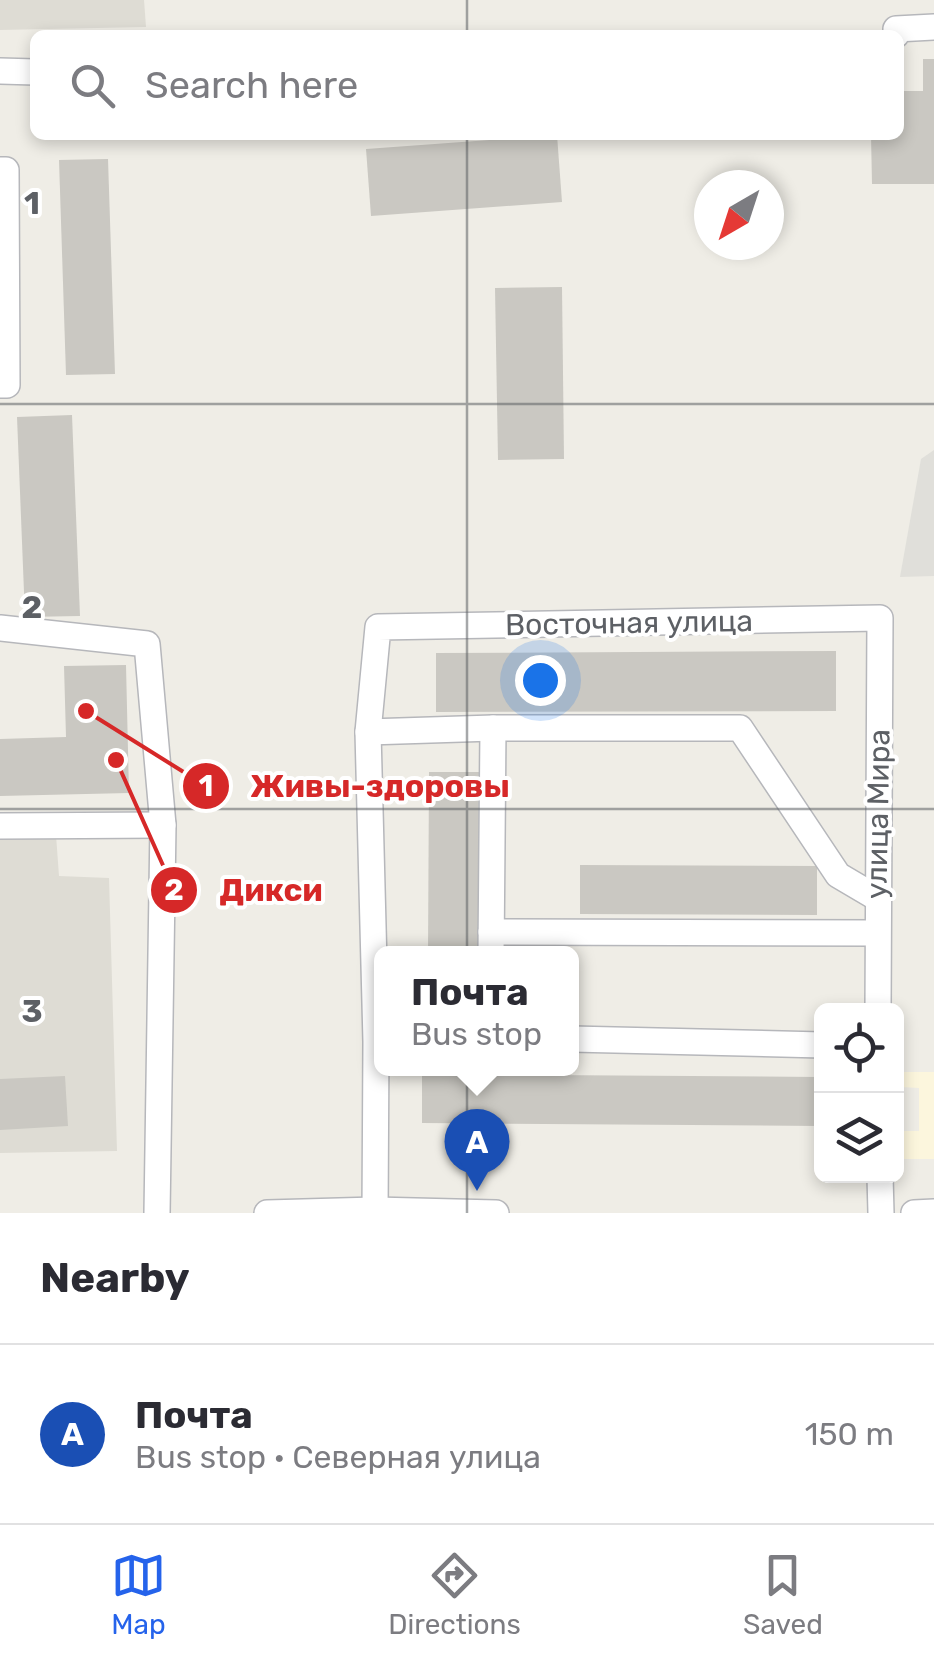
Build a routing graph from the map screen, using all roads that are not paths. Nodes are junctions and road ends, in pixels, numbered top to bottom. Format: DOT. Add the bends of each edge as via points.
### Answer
graph roads {
  1 [pos="934,27"];
  2 [pos="896,30"];
  3 [pos="0,71"];
  4 [pos="30,72"];
  5 [pos="0,170"];
  6 [pos="0,385"];
  7 [pos="880,618"];
  8 [pos="0,628"];
  9 [pos="493,728"];
  10 [pos="368,732"];
  11 [pos="163,825"];
  12 [pos="0,826"];
  13 [pos="877,898"];
  14 [pos="877,933"];
  15 [pos="491,943"];
  16 [pos="376,946"];
  17 [pos="878,1003"];
  18 [pos="579,1039"];
  19 [pos="814,1045"];
  20 [pos="378,1076"];
  21 [pos="880,1183"];
  22 [pos="375,1211"];
  23 [pos="934,1212"];
  24 [pos="157,1213"];
  25 [pos="267,1213"];
  26 [pos="496,1213"];
  27 [pos="881,1213"];
  28 [pos="914,1213"];
  1 -- 2 [label="street"];
  3 -- 4 [label="street"];
  5 -- 6 [label="street" via="6,170 7,384"];
  7 -- 10 [label="street, Восточная улица" via="378,628"];
  7 -- 13 [label="street, улица Мира"];
  8 -- 11 [label="street" via="148,644"];
  9 -- 10 [label="street"];
  9 -- 13 [label="street" via="740,728 838,875"];
  9 -- 15 [label="street"];
  10 -- 16 [label="street"];
  11 -- 12 [label="street"];
  11 -- 24 [label="street"];
  13 -- 14 [label="street, улица Мира"];
  14 -- 15 [label="street"];
  14 -- 17 [label="street, улица Мира"];
  18 -- 19 [label="street"];
  20 -- 22 [label="street"];
  21 -- 27 [label="street"];
  22 -- 25 [label="street"];
  22 -- 26 [label="street"];
  23 -- 28 [label="street"];
}
